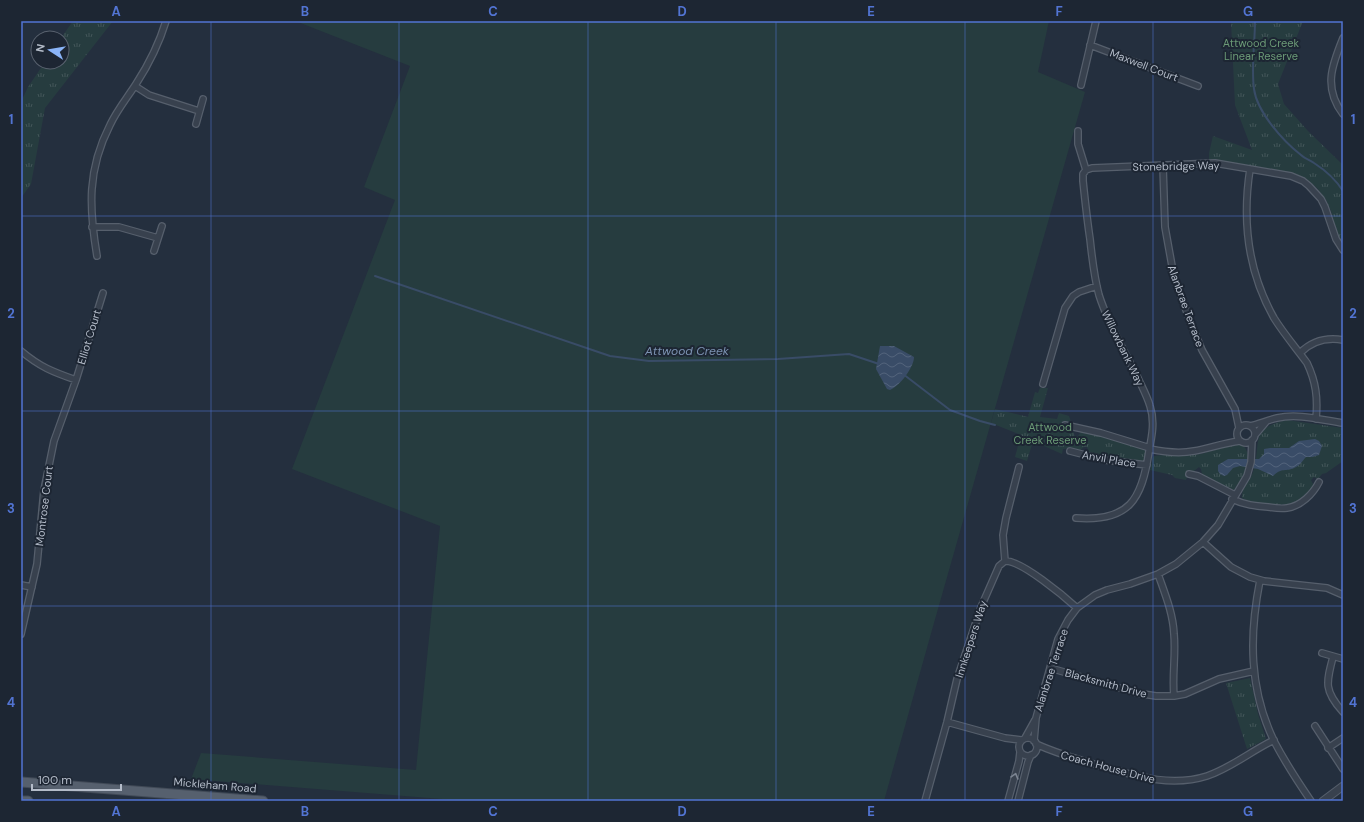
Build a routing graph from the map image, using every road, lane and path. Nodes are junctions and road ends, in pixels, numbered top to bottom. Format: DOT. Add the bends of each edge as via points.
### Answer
graph roads {
  1 [pos="166,21"];
  2 [pos="1096,21"];
  3 [pos="1343,38"];
  4 [pos="1090,45"];
  5 [pos="1081,84"];
  6 [pos="135,86"];
  7 [pos="1198,86"];
  8 [pos="202,99"];
  9 [pos="199,111"];
  10 [pos="1343,114"];
  11 [pos="196,124"];
  12 [pos="1078,131"];
  13 [pos="1162,166"];
  14 [pos="1250,169"];
  15 [pos="1086,170"];
  16 [pos="162,226"];
  17 [pos="92,227"];
  18 [pos="158,238"];
  19 [pos="1343,250"];
  20 [pos="154,251"];
  21 [pos="97,256"];
  22 [pos="1097,286"];
  23 [pos="102,293"];
  24 [pos="1343,340"];
  25 [pos="21,351"];
  26 [pos="1300,353"];
  27 [pos="76,380"];
  28 [pos="1042,384"];
  29 [pos="1237,413"];
  30 [pos="1316,419"];
  31 [pos="1267,422"];
  32 [pos="1343,423"];
  33 [pos="1065,425"];
  34 [pos="1248,426"];
  35 [pos="1238,431"];
  36 [pos="1254,437"];
  37 [pos="1243,442"];
  38 [pos="1223,443"];
  39 [pos="1150,449"];
  40 [pos="1070,452"];
  41 [pos="1252,455"];
  42 [pos="1147,465"];
  43 [pos="1019,467"];
  44 [pos="1189,474"];
  45 [pos="1318,482"];
  46 [pos="1234,497"];
  47 [pos="1076,518"];
  48 [pos="1203,542"];
  49 [pos="1006,561"];
  50 [pos="1158,574"];
  51 [pos="1260,580"];
  52 [pos="21,585"];
  53 [pos="32,587"];
  54 [pos="1343,595"];
  55 [pos="1077,608"];
  56 [pos="21,634"];
  57 [pos="1322,653"];
  58 [pos="1334,657"];
  59 [pos="1343,659"];
  60 [pos="1050,668"];
  61 [pos="1254,671"];
  62 [pos="1174,696"];
  63 [pos="1343,712"];
  64 [pos="1036,718"];
  65 [pos="947,722"];
  66 [pos="1315,726"];
  67 [pos="1005,738"];
  68 [pos="1343,738"];
  69 [pos="1023,739"];
  70 [pos="1274,740"];
  71 [pos="1035,742"];
  72 [pos="1328,748"];
  73 [pos="1019,749"];
  74 [pos="1052,752"];
  75 [pos="1033,753"];
  76 [pos="1343,769"];
  77 [pos="21,782"];
  78 [pos="1343,786"];
  79 [pos="21,800"];
  80 [pos="233,800"];
  81 [pos="28,801"];
  82 [pos="263,801"];
  83 [pos="925,801"];
  84 [pos="1008,801"];
  85 [pos="1018,801"];
  86 [pos="1311,801"];
  87 [pos="1323,801"];
  1 -- 6 [label="street" via="150,60"];
  2 -- 4 [label="street"];
  3 -- 10 [label="street" via="1331,76 1334,96"];
  4 -- 5 [label="street"];
  4 -- 7 [label="street, Maxwell Court"];
  6 -- 9 [label="street" via="149,95"];
  6 -- 17 [label="street" via="123,102 100,147 90,197"];
  8 -- 9 [label="street"];
  9 -- 11 [label="street"];
  12 -- 15 [label="street, Willowbank Way" via="1078,144"];
  13 -- 14 [label="street, Stonebridge Way" via="1215,164"];
  13 -- 15 [label="street, Stonebridge Way"];
  13 -- 29 [label="street, Alanbrae Terrace" via="1165,227 1174,277 1202,350"];
  14 -- 19 [label="street, Stonebridge Way" via="1291,176 1309,186 1321,199 1331,230"];
  14 -- 26 [label="street" via="1246,218 1254,269 1274,318"];
  15 -- 22 [label="street, Willowbank Way" via="1083,181"];
  16 -- 18 [label="street"];
  17 -- 18 [label="street" via="119,227"];
  17 -- 21 [label="street"];
  18 -- 20 [label="street"];
  22 -- 28 [label="street" via="1079,292 1065,308"];
  22 -- 39 [label="street, Willowbank Way" via="1105,311 1150,406 1153,427"];
  23 -- 27 [label="street, Elliot Court"];
  24 -- 26 [label="street" via="1318,341"];
  25 -- 27 [label="street" via="48,370"];
  26 -- 30 [label="street" via="1314,381 1318,401"];
  27 -- 53 [label="street, Montrose Court" via="54,441 48,468"];
  29 -- 34 [label="street, Alanbrae Terrace"];
  29 -- 35 [label="street, Alanbrae Terrace"];
  30 -- 31 [label="street" via="1285,417"];
  30 -- 32 [label="street"];
  31 -- 34 [label="street"];
  31 -- 36 [label="street"];
  33 -- 39 [label="street" via="1101,433"];
  34 -- 35 [label="street"];
  34 -- 36 [label="street, Alanbrae Terrace" via="1254,430"];
  35 -- 37 [label="street, Alanbrae Terrace"];
  35 -- 38 [label="street"];
  36 -- 37 [label="street"];
  36 -- 41 [label="street, Alanbrae Terrace"];
  37 -- 38 [label="street"];
  37 -- 41 [label="street, Alanbrae Terrace"];
  38 -- 39 [label="street" via="1192,451 1169,452"];
  39 -- 42 [label="street, Willowbank Way"];
  40 -- 42 [label="street, Anvil Place" via="1105,460"];
  41 -- 46 [label="street, Alanbrae Terrace" via="1247,476"];
  42 -- 47 [label="street, Willowbank Way" via="1141,488 1130,504 1122,510 1099,519"];
  43 -- 49 [label="street" via="1003,535"];
  44 -- 46 [label="street" via="1198,476"];
  45 -- 46 [label="street" via="1311,495 1296,506 1286,508 1250,506"];
  46 -- 48 [label="street, Alanbrae Terrace" via="1218,525"];
  48 -- 50 [label="street, Alanbrae Terrace" via="1176,564"];
  48 -- 51 [label="street" via="1231,568"];
  49 -- 55 [label="street" via="1014,563 1050,585"];
  49 -- 65 [label="street, Innkeepers Way" via="992,579 981,607 957,679"];
  50 -- 55 [label="street, Alanbrae Terrace" via="1095,595"];
  50 -- 62 [label="street" via="1173,622"];
  51 -- 54 [label="street" via="1327,588"];
  51 -- 61 [label="street" via="1253,624"];
  52 -- 53 [label="street"];
  53 -- 56 [label="street, Montrose Court"];
  55 -- 60 [label="street, Alanbrae Terrace" via="1062,630"];
  57 -- 58 [label="street"];
  58 -- 59 [label="street"];
  58 -- 63 [label="street" via="1327,686"];
  60 -- 62 [label="street, Blacksmith Drive" via="1137,693"];
  60 -- 64 [label="street, Alanbrae Terrace"];
  61 -- 62 [label="street, Blacksmith Drive" via="1219,679 1194,691"];
  61 -- 70 [label="street" via="1264,713"];
  64 -- 69 [label="street, Alanbrae Terrace"];
  64 -- 71 [label="street, Alanbrae Terrace"];
  65 -- 67 [label="street"];
  65 -- 83 [label="street, Innkeepers Way"];
  66 -- 72 [label="street"];
  67 -- 69 [label="street"];
  67 -- 73 [label="street"];
  68 -- 72 [label="street"];
  69 -- 71 [label="street" via="1030,738"];
  69 -- 73 [label="street"];
  70 -- 74 [label="street, Coach House Drive" via="1220,771 1190,780 1176,781 1147,778"];
  70 -- 86 [label="street"];
  71 -- 74 [label="street, Coach House Drive"];
  71 -- 75 [label="street"];
  72 -- 76 [label="street"];
  73 -- 75 [label="street" via="1025,755"];
  84 -- 73 [label="street, one-way" via="1019,761"];
  74 -- 75 [label="street, Coach House Drive"];
  75 -- 85 [label="street" via="1028,762"];
  77 -- 80 [label="main road, Mickleham Road"];
  78 -- 87 [label="street"];
  79 -- 81 [label="main road"];
  80 -- 82 [label="main road, Mickleham Road"];
}
